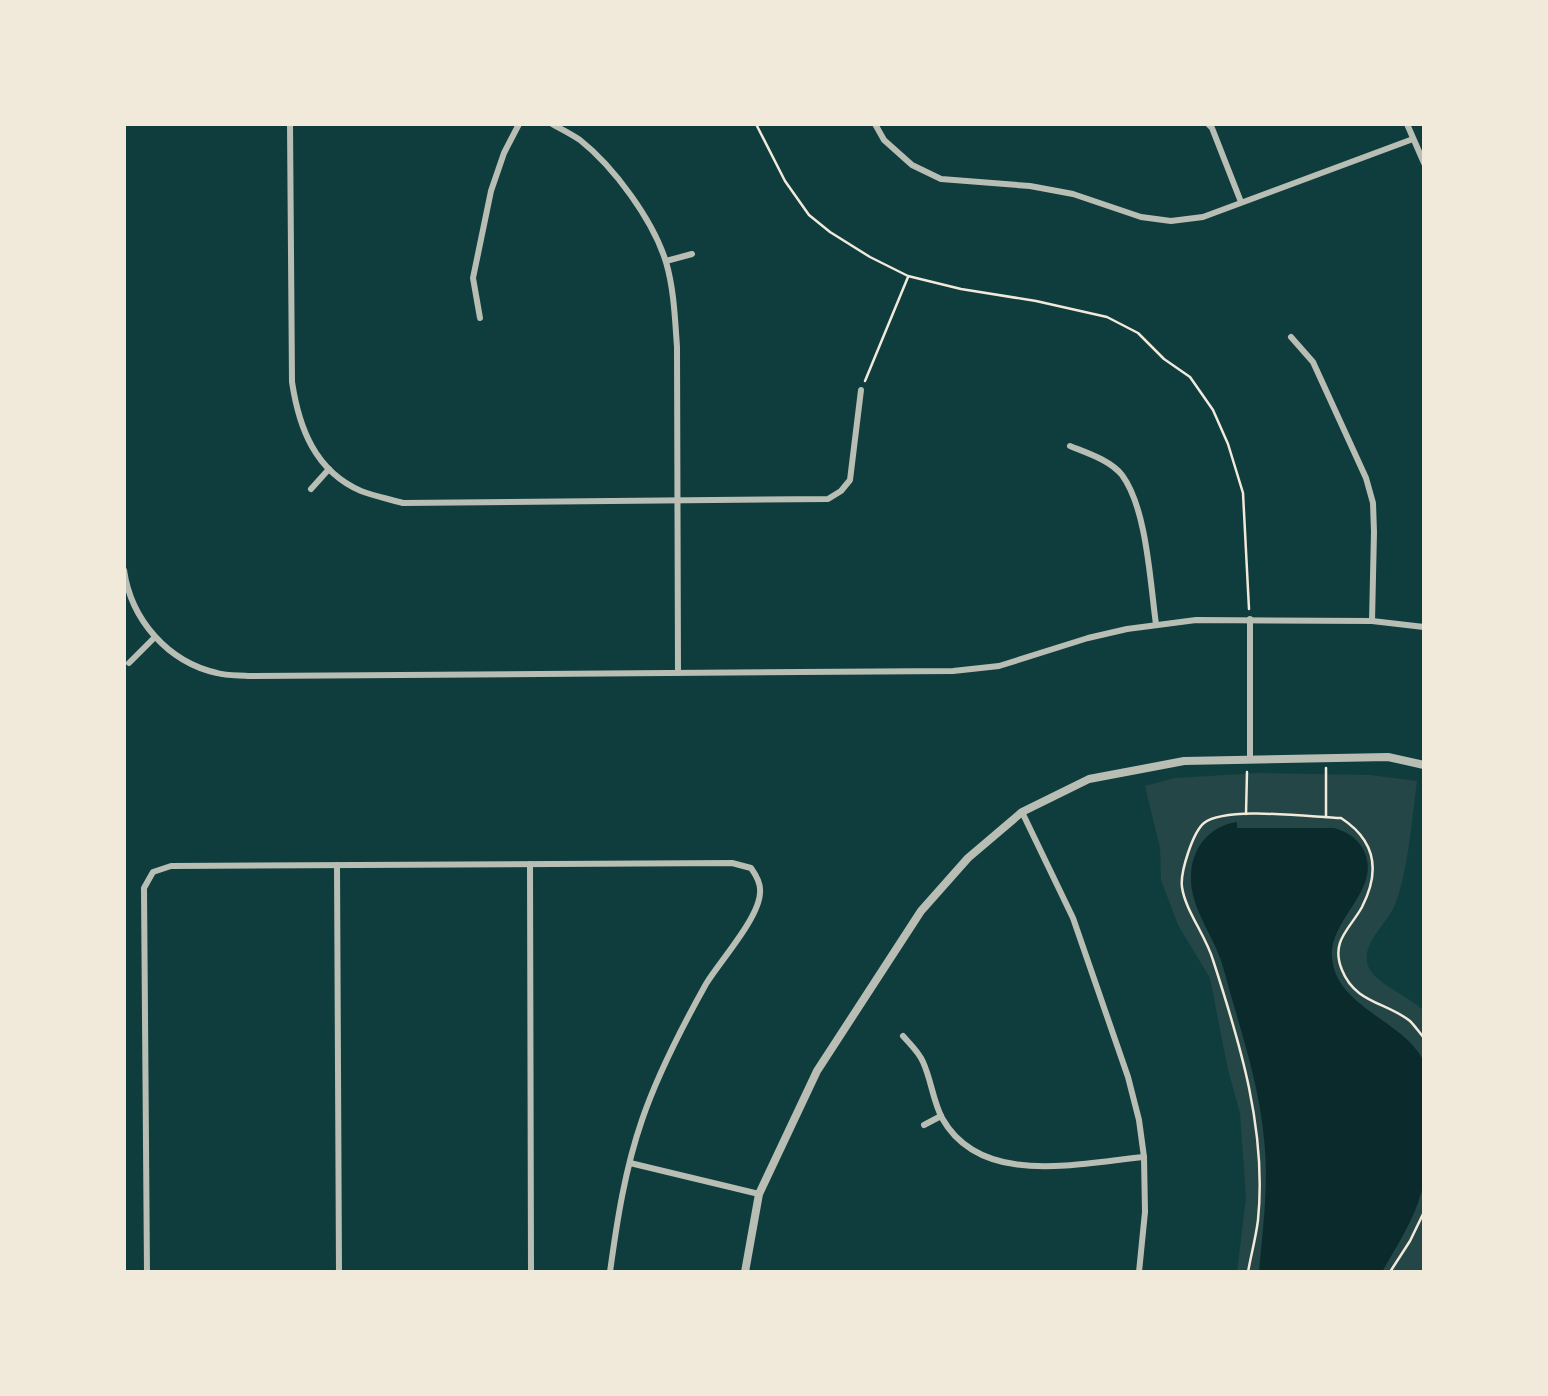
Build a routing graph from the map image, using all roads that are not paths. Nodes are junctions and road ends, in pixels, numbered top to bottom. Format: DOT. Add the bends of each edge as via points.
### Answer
graph roads {
  1 [pos="290,124"];
  2 [pos="519,124"];
  3 [pos="552,124"];
  4 [pos="875,124"];
  5 [pos="1208,124"];
  6 [pos="1407,124"];
  7 [pos="1413,139"];
  8 [pos="1424,163"];
  9 [pos="1241,202"];
  10 [pos="692,254"];
  11 [pos="666,261"];
  12 [pos="480,318"];
  13 [pos="1291,337"];
  14 [pos="862,390"];
  15 [pos="1070,446"];
  16 [pos="329,469"];
  17 [pos="311,489"];
  18 [pos="677,501"];
  19 [pos="124,570"];
  20 [pos="1250,619"];
  21 [pos="1372,621"];
  22 [pos="1156,624"];
  23 [pos="1424,627"];
  24 [pos="155,637"];
  25 [pos="129,663"];
  26 [pos="678,673"];
  27 [pos="1248,760"];
  28 [pos="1424,765"];
  29 [pos="1022,813"];
  30 [pos="530,864"];
  31 [pos="337,865"];
  32 [pos="904,1036"];
  33 [pos="941,1116"];
  34 [pos="924,1125"];
  35 [pos="1144,1157"];
  36 [pos="630,1163"];
  37 [pos="759,1194"];
  38 [pos="147,1272"];
  39 [pos="339,1272"];
  40 [pos="531,1272"];
  41 [pos="610,1272"];
  42 [pos="746,1272"];
  43 [pos="1139,1272"];
  1 -- 16 [label="street" via="292,382 308,442"];
  2 -- 12 [label="street" via="491,191 473,278"];
  3 -- 11 [label="street" via="579,140 617,178"];
  4 -- 9 [label="street" via="884,140 912,165 941,179 1073,194 1171,222 1203,217"];
  5 -- 9 [label="street"];
  6 -- 7 [label="street"];
  7 -- 8 [label="street"];
  7 -- 9 [label="street"];
  10 -- 11 [label="street"];
  11 -- 18 [label="street" via="677,347"];
  13 -- 21 [label="street" via="1312,362 1373,503"];
  14 -- 18 [label="street" via="850,480 828,499"];
  15 -- 22 [label="street" via="1100,458 1121,474 1135,501"];
  16 -- 17 [label="street"];
  16 -- 18 [label="street" via="360,490 403,503"];
  18 -- 26 [label="street"];
  19 -- 24 [label="street" via="133,604"];
  20 -- 21 [label="street"];
  20 -- 22 [label="street"];
  20 -- 27 [label="street"];
  21 -- 23 [label="street"];
  22 -- 26 [label="street" via="1088,638 999,666 953,671"];
  24 -- 25 [label="street"];
  24 -- 26 [label="street" via="192,664 218,674"];
  27 -- 28 [label="street" via="1388,757"];
  27 -- 29 [label="street" via="1184,761 1089,779"];
  29 -- 35 [label="street" via="1073,918 1128,1077"];
  29 -- 37 [label="street" via="968,858 921,911 817,1070"];
  30 -- 31 [label="street"];
  30 -- 36 [label="street" via="732,863 751,868 758,878 759,903 668,1056"];
  30 -- 40 [label="street"];
  31 -- 38 [label="street" via="171,866 153,873 144,888"];
  31 -- 39 [label="street"];
  32 -- 33 [label="street" via="922,1060"];
  33 -- 34 [label="street"];
  33 -- 35 [label="street" via="957,1140 1004,1163 1031,1167"];
  35 -- 43 [label="street"];
  36 -- 37 [label="street"];
  36 -- 41 [label="street"];
  37 -- 42 [label="street"];
}
